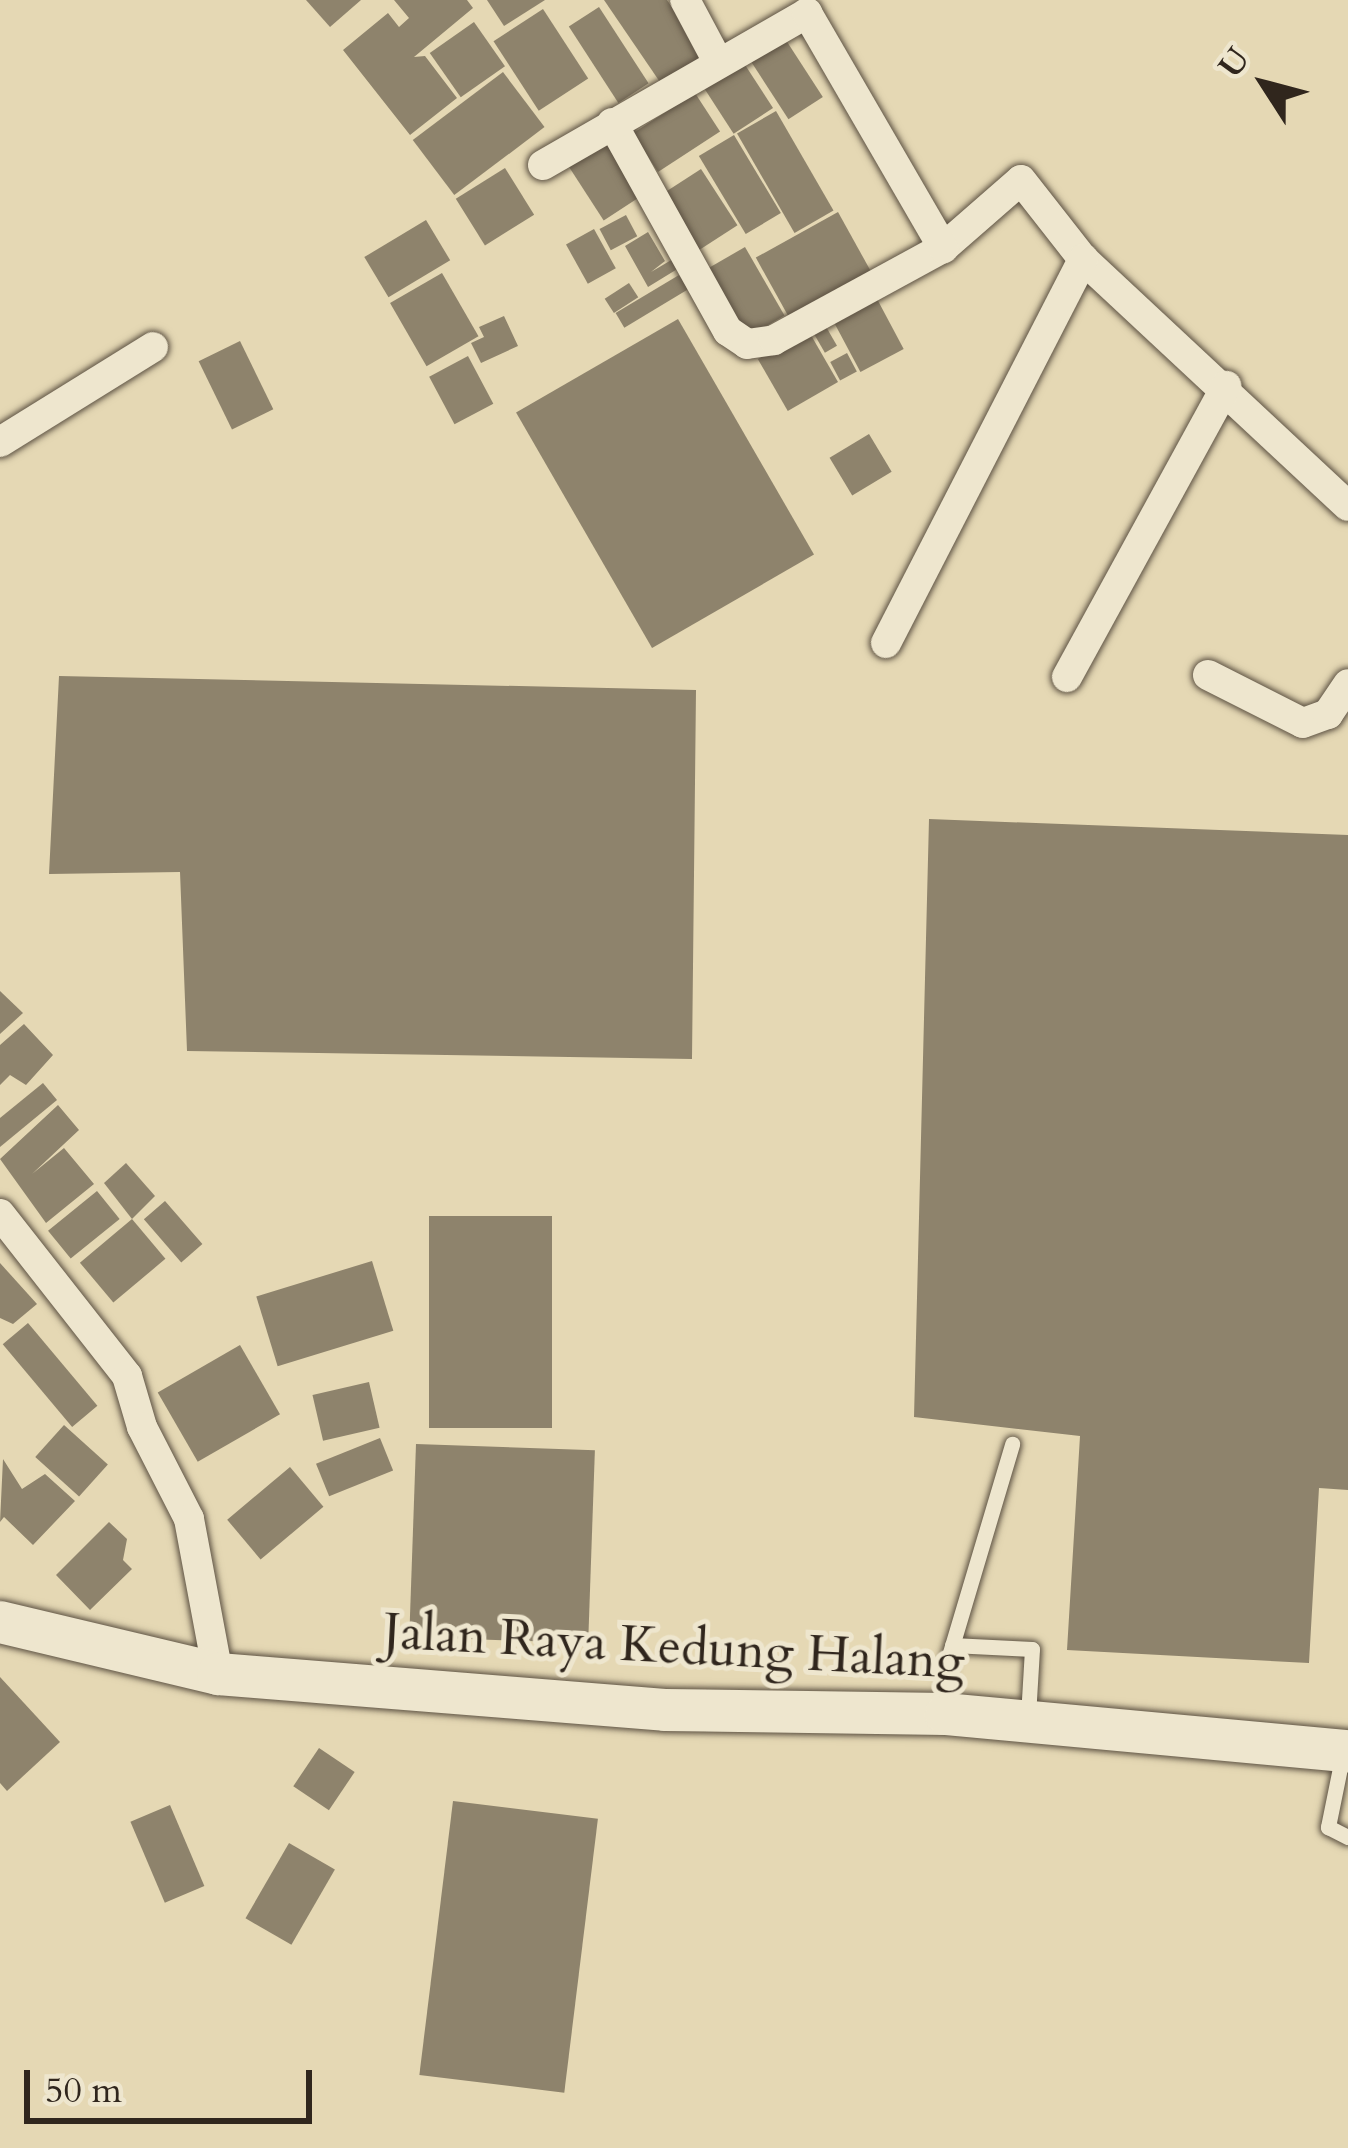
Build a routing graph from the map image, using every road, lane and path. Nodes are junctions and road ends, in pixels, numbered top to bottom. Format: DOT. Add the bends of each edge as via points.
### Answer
graph roads {
  1 [pos="686,0"];
  2 [pos="717,60"];
  3 [pos="612,123"];
  4 [pos="543,165"];
  5 [pos="943,248"];
  6 [pos="1083,259"];
  7 [pos="153,347"];
  8 [pos="1226,386"];
  9 [pos="0,442"];
  10 [pos="1348,506"];
  11 [pos="886,643"];
  12 [pos="1208,675"];
  13 [pos="1067,677"];
  14 [pos="1348,684"];
  15 [pos="0,1214"];
  16 [pos="1012,1444"];
  17 [pos="0,1622"];
  18 [pos="952,1646"];
  19 [pos="218,1674"];
  20 [pos="946,1714"];
  21 [pos="1028,1720"];
  22 [pos="1346,1751"];
  23 [pos="1348,1837"];
  1 -- 2 [label="street"];
  2 -- 3 [label="street"];
  2 -- 5 [label="street" via="807,13"];
  3 -- 4 [label="street"];
  3 -- 5 [label="street" via="728,331 747,344 774,340"];
  5 -- 6 [label="street" via="1021,180"];
  6 -- 8 [label="street"];
  6 -- 11 [label="street"];
  7 -- 9 [label="street"];
  8 -- 10 [label="street"];
  8 -- 13 [label="street"];
  12 -- 14 [label="street" via="1303,722 1328,713"];
  15 -- 19 [label="street" via="127,1376 142,1427 189,1519"];
  16 -- 18 [label="lane"];
  17 -- 19 [label="main road, Jalan Raya Kedung Halang"];
  18 -- 20 [label="lane"];
  18 -- 21 [label="lane" via="1033,1648"];
  19 -- 20 [label="main road, Jalan Raya Kedung Halang" via="665,1710"];
  20 -- 21 [label="main road, Jalan Raya Kedung Halang"];
  21 -- 22 [label="main road, Jalan Raya Kedung Halang"];
  22 -- 23 [label="lane" via="1328,1827"];
}
